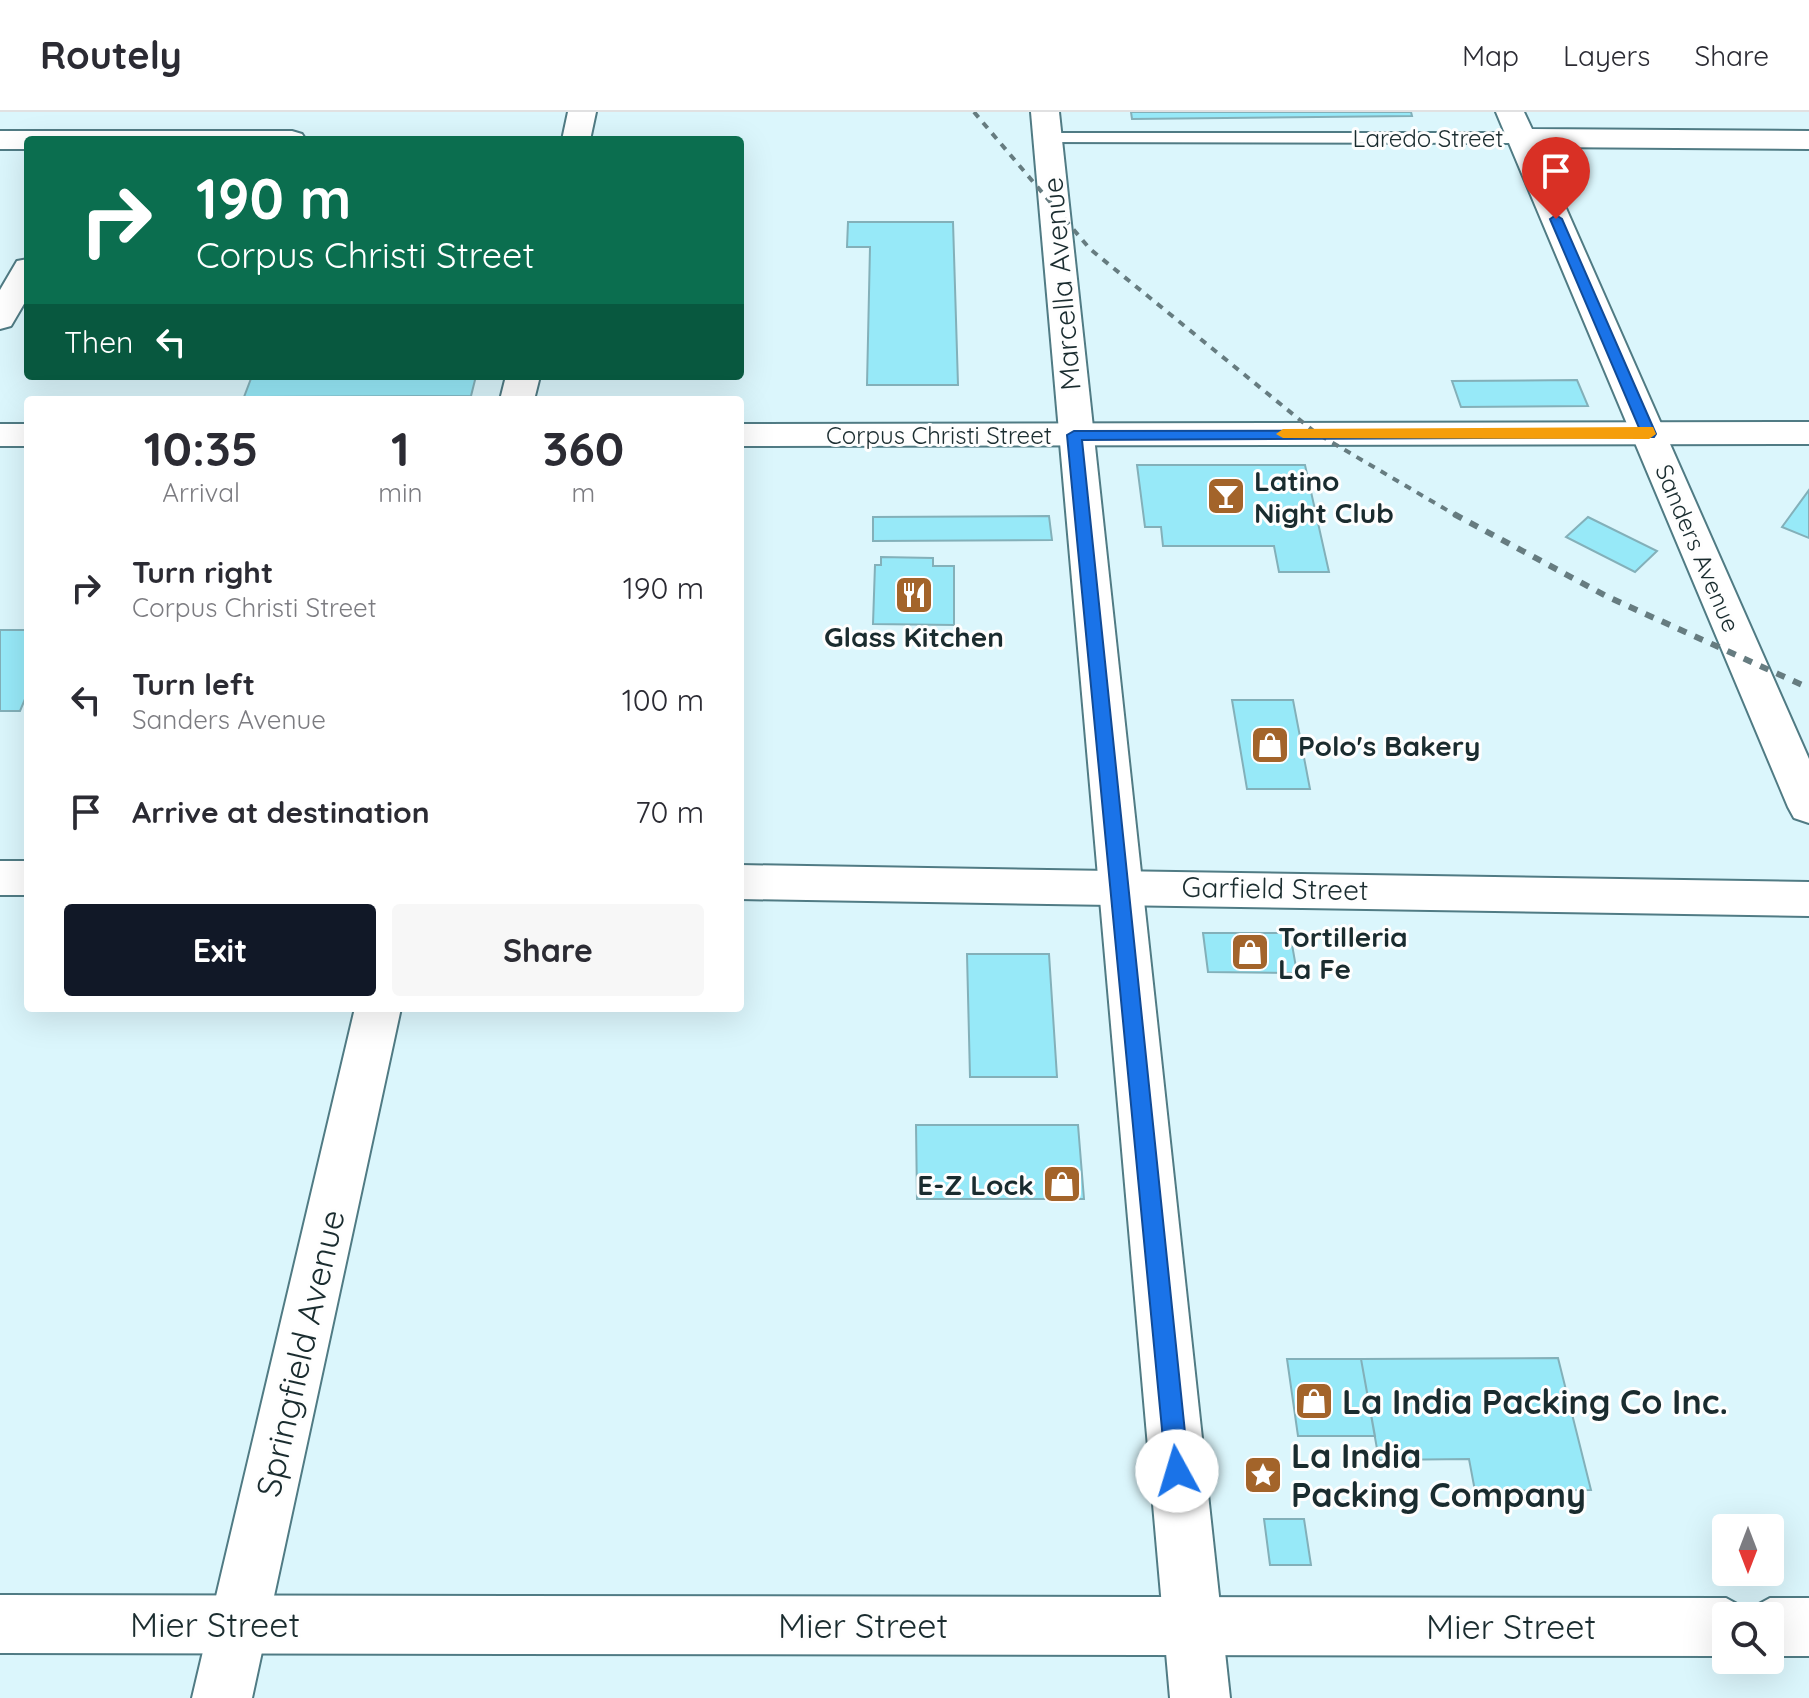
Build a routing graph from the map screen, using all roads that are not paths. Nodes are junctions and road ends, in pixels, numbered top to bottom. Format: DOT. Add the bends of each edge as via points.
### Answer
graph roads {
  1 [pos="115,112"];
  2 [pos="582,112"];
  3 [pos="1046,125"];
  4 [pos="1516,125"];
  5 [pos="101,136"];
  6 [pos="577,136"];
  7 [pos="0,140"];
  8 [pos="24,140"];
  9 [pos="1809,140"];
  10 [pos="24,275"];
  11 [pos="0,319"];
  12 [pos="1809,433"];
  13 [pos="1649,434"];
  14 [pos="0,435"];
  15 [pos="24,435"];
  16 [pos="744,435"];
  17 [pos="1074,435"];
  18 [pos="1809,807"];
  19 [pos="0,878"];
  20 [pos="24,878"];
  21 [pos="744,882"];
  22 [pos="1119,885"];
  23 [pos="1809,899"];
  24 [pos="377,1012"];
  25 [pos="0,1624"];
  26 [pos="238,1624"];
  27 [pos="1193,1625"];
  28 [pos="1712,1627"];
  29 [pos="1784,1627"];
  30 [pos="1809,1627"];
  31 [pos="222,1698"];
  32 [pos="1200,1698"];
  1 -- 5 [label="street"];
  2 -- 6 [label="street"];
  3 -- 4 [label="lane, Laredo Street"];
  3 -- 17 [label="street, Marcella Avenue"];
  4 -- 9 [label="street, Laredo Street"];
  4 -- 13 [label="street, Sanders Avenue"];
  7 -- 8 [label="street"];
  10 -- 11 [label="street"];
  12 -- 13 [label="street, Corpus Christi Street"];
  13 -- 17 [label="street, Corpus Christi Street"];
  13 -- 18 [label="street, Sanders Avenue"];
  14 -- 15 [label="street"];
  16 -- 17 [label="street, Corpus Christi Street"];
  17 -- 22 [label="street, Marcella Avenue"];
  19 -- 20 [label="street"];
  21 -- 22 [label="street, Garfield Street"];
  22 -- 23 [label="street, Garfield Street"];
  22 -- 27 [label="street, Marcella Avenue"];
  24 -- 26 [label="street, Springfield Avenue"];
  25 -- 26 [label="street, Mier Street"];
  26 -- 27 [label="street, Mier Street"];
  26 -- 31 [label="street, Springfield Avenue"];
  27 -- 28 [label="street, Mier Street"];
  27 -- 32 [label="street, Marcella Avenue"];
  29 -- 30 [label="street"];
}
